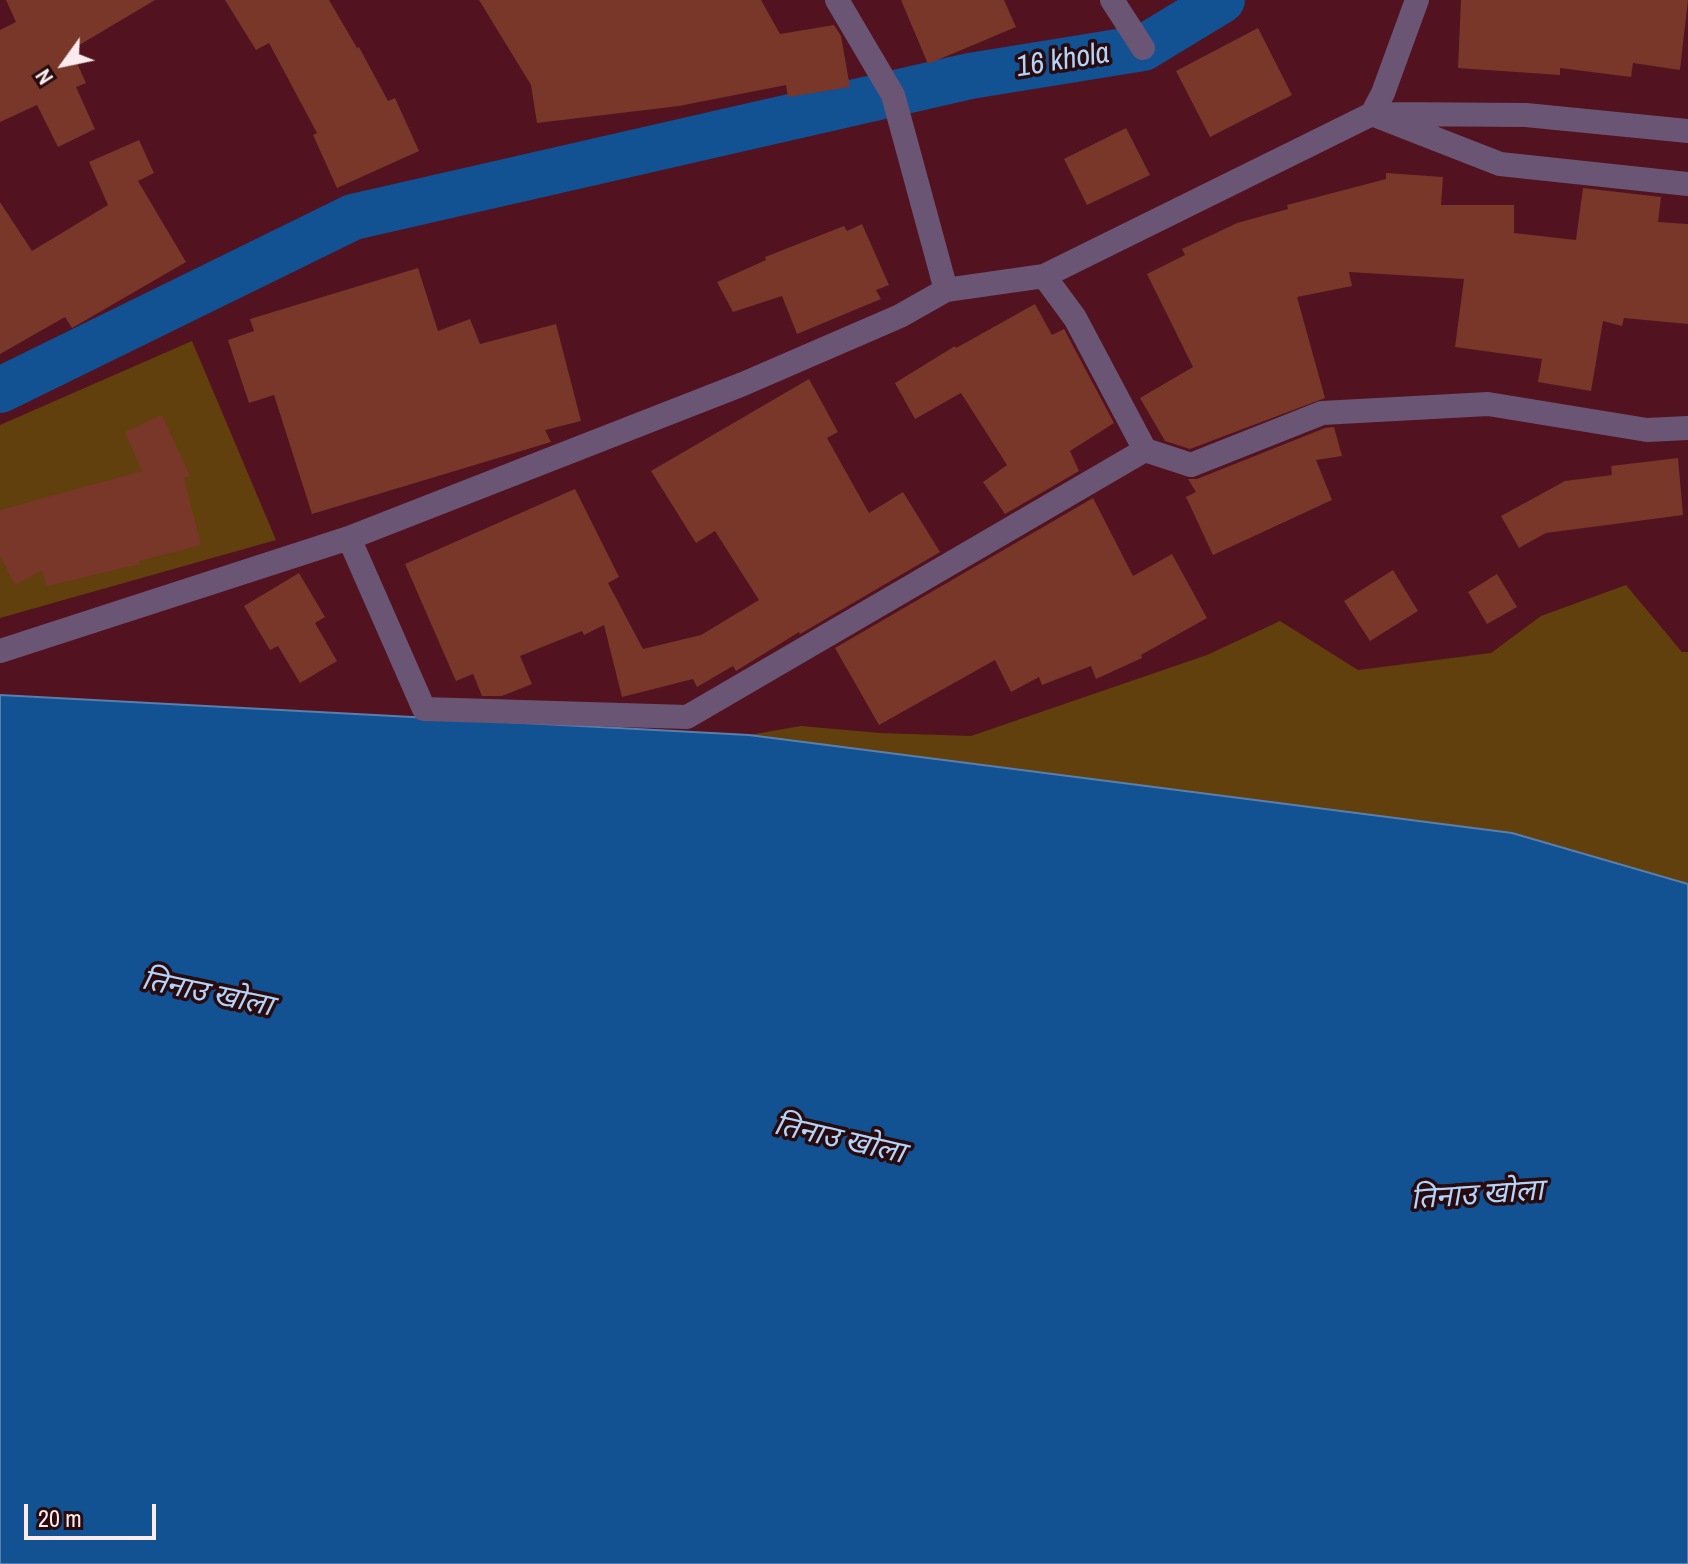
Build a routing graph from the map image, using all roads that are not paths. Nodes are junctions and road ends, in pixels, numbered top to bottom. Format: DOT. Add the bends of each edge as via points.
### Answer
graph roads {
  1 [pos="837,0"];
  2 [pos="1112,0"];
  3 [pos="1417,0"];
  4 [pos="1143,48"];
  5 [pos="1372,114"];
  6 [pos="1688,131"];
  7 [pos="1688,184"];
  8 [pos="1044,276"];
  9 [pos="946,290"];
  10 [pos="1688,428"];
  11 [pos="1145,450"];
  12 [pos="349,538"];
  13 [pos="0,651"];
  1 -- 9 [label="street" via="893,95"];
  2 -- 4 [label="street"];
  3 -- 5 [label="street"];
  5 -- 6 [label="street" via="1526,115"];
  5 -- 7 [label="street" via="1500,164"];
  5 -- 8 [label="street"];
  8 -- 9 [label="street"];
  8 -- 11 [label="street" via="1075,318"];
  9 -- 12 [label="street" via="900,316 743,384"];
  10 -- 11 [label="street" via="1647,430 1488,404 1322,413 1191,465"];
  11 -- 12 [label="street" via="687,717 424,709"];
  12 -- 13 [label="street"];
}
